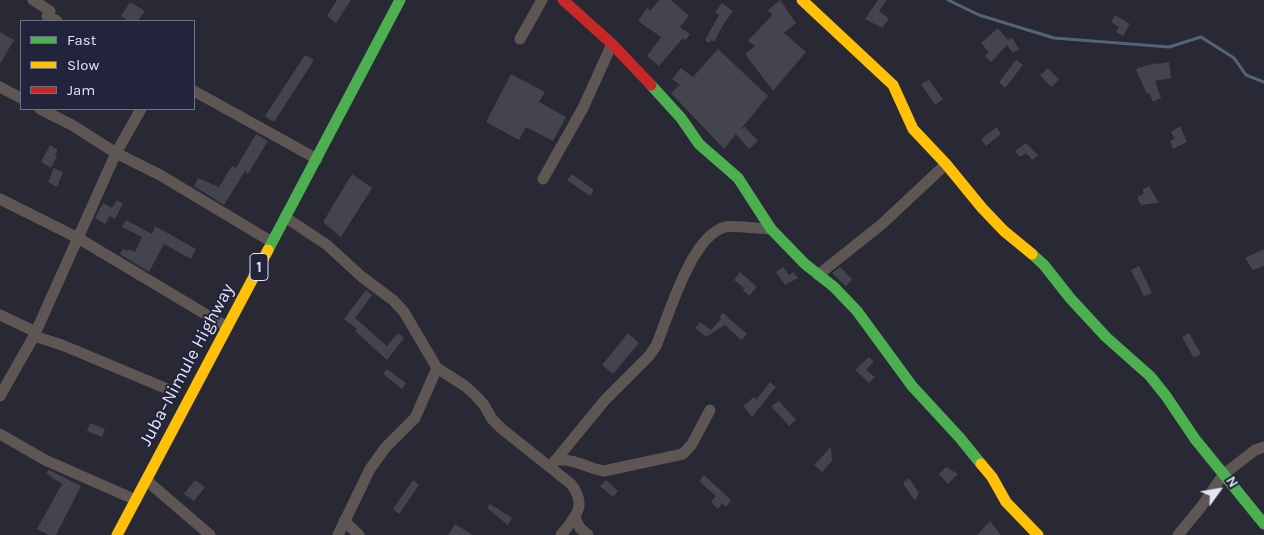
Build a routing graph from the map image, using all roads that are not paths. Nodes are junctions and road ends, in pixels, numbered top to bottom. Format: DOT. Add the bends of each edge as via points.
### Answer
graph roads {
  1 [pos="33,0"];
  2 [pos="400,0"];
  3 [pos="542,0"];
  4 [pos="563,0"];
  5 [pos="802,0"];
  6 [pos="52,16"];
  7 [pos="520,39"];
  8 [pos="612,44"];
  9 [pos="0,87"];
  10 [pos="195,92"];
  11 [pos="20,97"];
  12 [pos="42,110"];
  13 [pos="140,110"];
  14 [pos="116,153"];
  15 [pos="317,159"];
  16 [pos="946,164"];
  17 [pos="543,179"];
  18 [pos="0,199"];
  19 [pos="285,217"];
  20 [pos="771,229"];
  21 [pos="78,238"];
  22 [pos="272,242"];
  23 [pos="818,275"];
  24 [pos="0,315"];
  25 [pos="227,327"];
  26 [pos="35,334"];
  27 [pos="437,368"];
  28 [pos="165,388"];
  29 [pos="0,396"];
  30 [pos="710,410"];
  31 [pos="0,434"];
  32 [pos="1264,448"];
  33 [pos="553,463"];
  34 [pos="1223,474"];
  35 [pos="146,480"];
  36 [pos="136,500"];
  37 [pos="574,518"];
  38 [pos="344,521"];
  39 [pos="1264,524"];
  40 [pos="117,535"];
  41 [pos="210,535"];
  42 [pos="338,535"];
  43 [pos="359,535"];
  44 [pos="561,535"];
  45 [pos="588,535"];
  46 [pos="1038,535"];
  47 [pos="1178,535"];
  1 -- 6 [label="street"];
  2 -- 15 [label="street, Juba–Nimule Highway / 1"];
  3 -- 7 [label="street"];
  4 -- 8 [label="street"];
  5 -- 16 [label="street" via="893,85 913,129"];
  8 -- 17 [label="street"];
  8 -- 20 [label="street" via="681,118 698,144 738,178"];
  9 -- 11 [label="street"];
  10 -- 15 [label="street"];
  12 -- 14 [label="street"];
  13 -- 14 [label="street"];
  14 -- 21 [label="street"];
  14 -- 22 [label="street" via="160,175"];
  15 -- 19 [label="street, Juba–Nimule Highway / 1"];
  16 -- 23 [label="street" via="882,224"];
  16 -- 34 [label="street" via="1004,231 1044,264 1106,337 1150,376"];
  18 -- 21 [label="street"];
  19 -- 22 [label="street, Juba–Nimule Highway / 1"];
  19 -- 27 [label="street" via="327,245 393,300 404,312"];
  20 -- 23 [label="street"];
  20 -- 33 [label="street" via="726,226 710,234 687,266 656,346 605,400"];
  21 -- 25 [label="street"];
  21 -- 26 [label="street"];
  22 -- 25 [label="street, Juba–Nimule Highway / 1"];
  23 -- 46 [label="street" via="857,311 912,386 992,477 1006,502"];
  24 -- 26 [label="street"];
  25 -- 35 [label="street, Juba–Nimule Highway / 1"];
  26 -- 28 [label="street"];
  26 -- 29 [label="street"];
  27 -- 33 [label="street" via="465,386 502,429"];
  27 -- 38 [label="street" via="415,418 385,448 370,469"];
  30 -- 33 [label="street" via="683,454 604,471 569,459"];
  31 -- 36 [label="street" via="45,460"];
  32 -- 34 [label="street" via="1255,450"];
  33 -- 37 [label="street" via="576,491 579,508"];
  34 -- 39 [label="street"];
  34 -- 47 [label="street"];
  35 -- 36 [label="street, Juba–Nimule Highway / 1"];
  35 -- 41 [label="street"];
  36 -- 40 [label="street, Juba–Nimule Highway / 1"];
  37 -- 44 [label="street"];
  37 -- 45 [label="street"];
  38 -- 42 [label="street"];
  38 -- 43 [label="street"];
}
